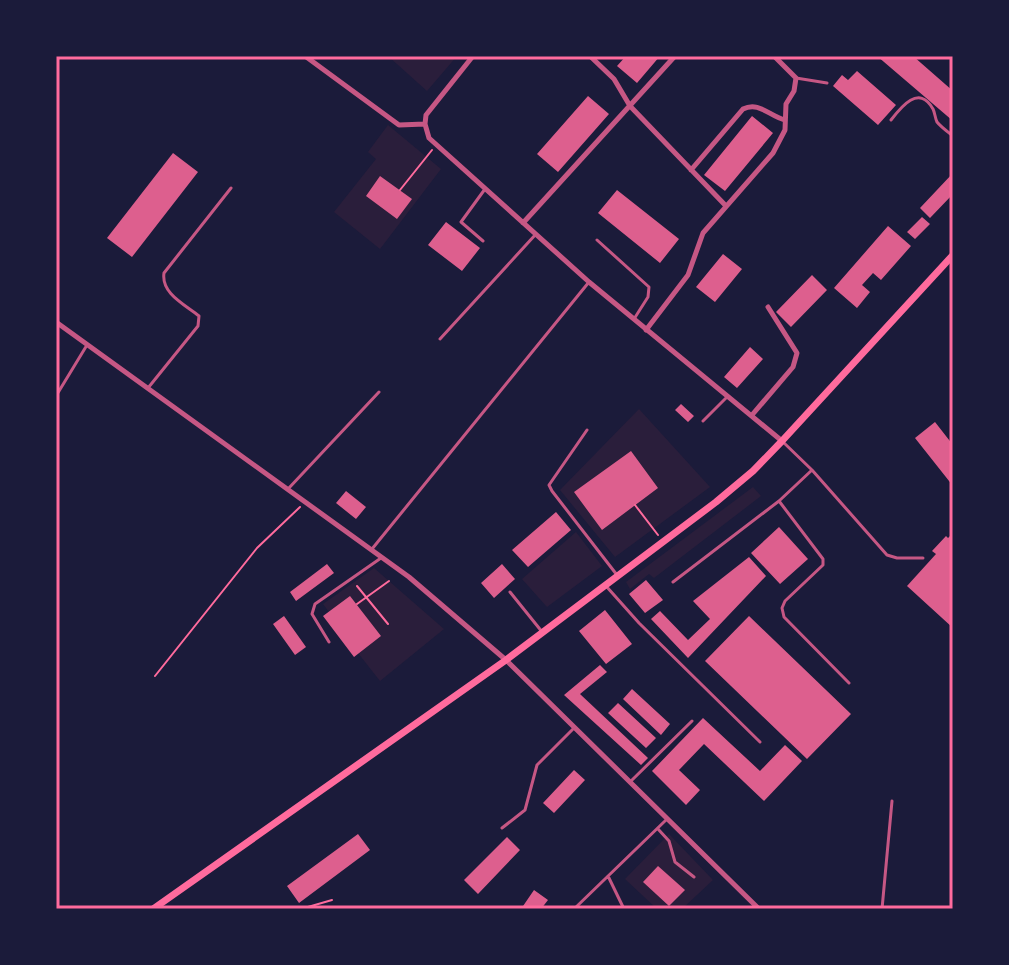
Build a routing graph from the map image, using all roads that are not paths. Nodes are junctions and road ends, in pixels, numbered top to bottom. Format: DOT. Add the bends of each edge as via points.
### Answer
graph roads {
  1 [pos="305,56"];
  2 [pos="473,56"];
  3 [pos="590,56"];
  4 [pos="675,56"];
  5 [pos="774,56"];
  6 [pos="796,78"];
  7 [pos="827,83"];
  8 [pos="630,106"];
  9 [pos="785,120"];
  10 [pos="891,120"];
  11 [pos="425,124"];
  12 [pos="953,136"];
  13 [pos="691,170"];
  14 [pos="231,188"];
  15 [pos="485,189"];
  16 [pos="726,206"];
  17 [pos="523,223"];
  18 [pos="536,234"];
  19 [pos="597,240"];
  20 [pos="483,241"];
  21 [pos="953,255"];
  22 [pos="589,282"];
  23 [pos="768,307"];
  24 [pos="634,319"];
  25 [pos="56,322"];
  26 [pos="646,330"];
  27 [pos="440,339"];
  28 [pos="88,345"];
  29 [pos="148,388"];
  30 [pos="379,392"];
  31 [pos="56,396"];
  32 [pos="728,396"];
  33 [pos="752,415"];
  34 [pos="703,421"];
  35 [pos="587,430"];
  36 [pos="782,441"];
  37 [pos="812,470"];
  38 [pos="288,489"];
  39 [pos="779,501"];
  40 [pos="372,549"];
  41 [pos="383,557"];
  42 [pos="923,558"];
  43 [pos="619,577"];
  44 [pos="673,582"];
  45 [pos="606,586"];
  46 [pos="510,592"];
  47 [pos="543,633"];
  48 [pos="329,642"];
  49 [pos="506,660"];
  50 [pos="849,683"];
  51 [pos="692,721"];
  52 [pos="574,728"];
  53 [pos="760,742"];
  54 [pos="630,782"];
  55 [pos="892,801"];
  56 [pos="667,820"];
  57 [pos="502,828"];
  58 [pos="658,829"];
  59 [pos="608,876"];
  60 [pos="694,877"];
  61 [pos="153,909"];
  62 [pos="574,909"];
  63 [pos="624,909"];
  64 [pos="759,909"];
  65 [pos="882,909"];
  1 -- 11 [label="street" via="399,125"];
  2 -- 11 [label="street" via="430,107"];
  3 -- 8 [label="street" via="614,79"];
  4 -- 8 [label="street"];
  5 -- 6 [label="street"];
  6 -- 7 [label="lane"];
  6 -- 9 [label="street"];
  8 -- 13 [label="street"];
  8 -- 17 [label="street"];
  9 -- 13 [label="street" via="759,106 743,109"];
  9 -- 16 [label="street" via="773,153"];
  10 -- 12 [label="lane" via="906,101 917,98 933,109 935,120"];
  11 -- 15 [label="street" via="435,146"];
  13 -- 16 [label="street"];
  14 -- 29 [label="lane" via="164,273 167,290 199,316 198,326"];
  15 -- 17 [label="street"];
  15 -- 20 [label="lane" via="461,222"];
  16 -- 26 [label="street" via="703,233 688,275"];
  17 -- 18 [label="street"];
  18 -- 22 [label="street"];
  18 -- 27 [label="lane"];
  19 -- 24 [label="lane" via="649,287"];
  21 -- 36 [label="main road"];
  22 -- 24 [label="street"];
  22 -- 40 [label="lane"];
  23 -- 33 [label="street" via="797,353 793,367"];
  24 -- 26 [label="street"];
  25 -- 28 [label="street"];
  26 -- 32 [label="street"];
  28 -- 29 [label="street"];
  28 -- 31 [label="lane"];
  29 -- 38 [label="street"];
  30 -- 38 [label="lane"];
  32 -- 33 [label="street"];
  32 -- 34 [label="lane"];
  33 -- 36 [label="street"];
  35 -- 43 [label="lane" via="549,485"];
  36 -- 37 [label="lane"];
  36 -- 43 [label="main road" via="753,471"];
  37 -- 39 [label="lane"];
  37 -- 42 [label="lane" via="887,555"];
  38 -- 40 [label="street"];
  39 -- 44 [label="lane"];
  39 -- 50 [label="lane" via="823,559 823,565 785,601 784,617"];
  40 -- 41 [label="street"];
  41 -- 48 [label="lane" via="315,604 312,614"];
  41 -- 49 [label="street"];
  43 -- 45 [label="main road"];
  45 -- 47 [label="main road"];
  45 -- 53 [label="lane"];
  46 -- 47 [label="lane"];
  47 -- 49 [label="main road"];
  49 -- 52 [label="street"];
  49 -- 61 [label="main road"];
  51 -- 54 [label="lane"];
  52 -- 54 [label="street"];
  52 -- 57 [label="lane" via="537,765 525,810"];
  54 -- 56 [label="street"];
  55 -- 65 [label="lane"];
  56 -- 58 [label="lane"];
  56 -- 64 [label="street"];
  58 -- 59 [label="lane"];
  58 -- 60 [label="lane" via="669,841 675,862"];
  59 -- 62 [label="lane"];
  59 -- 63 [label="lane"];
}
